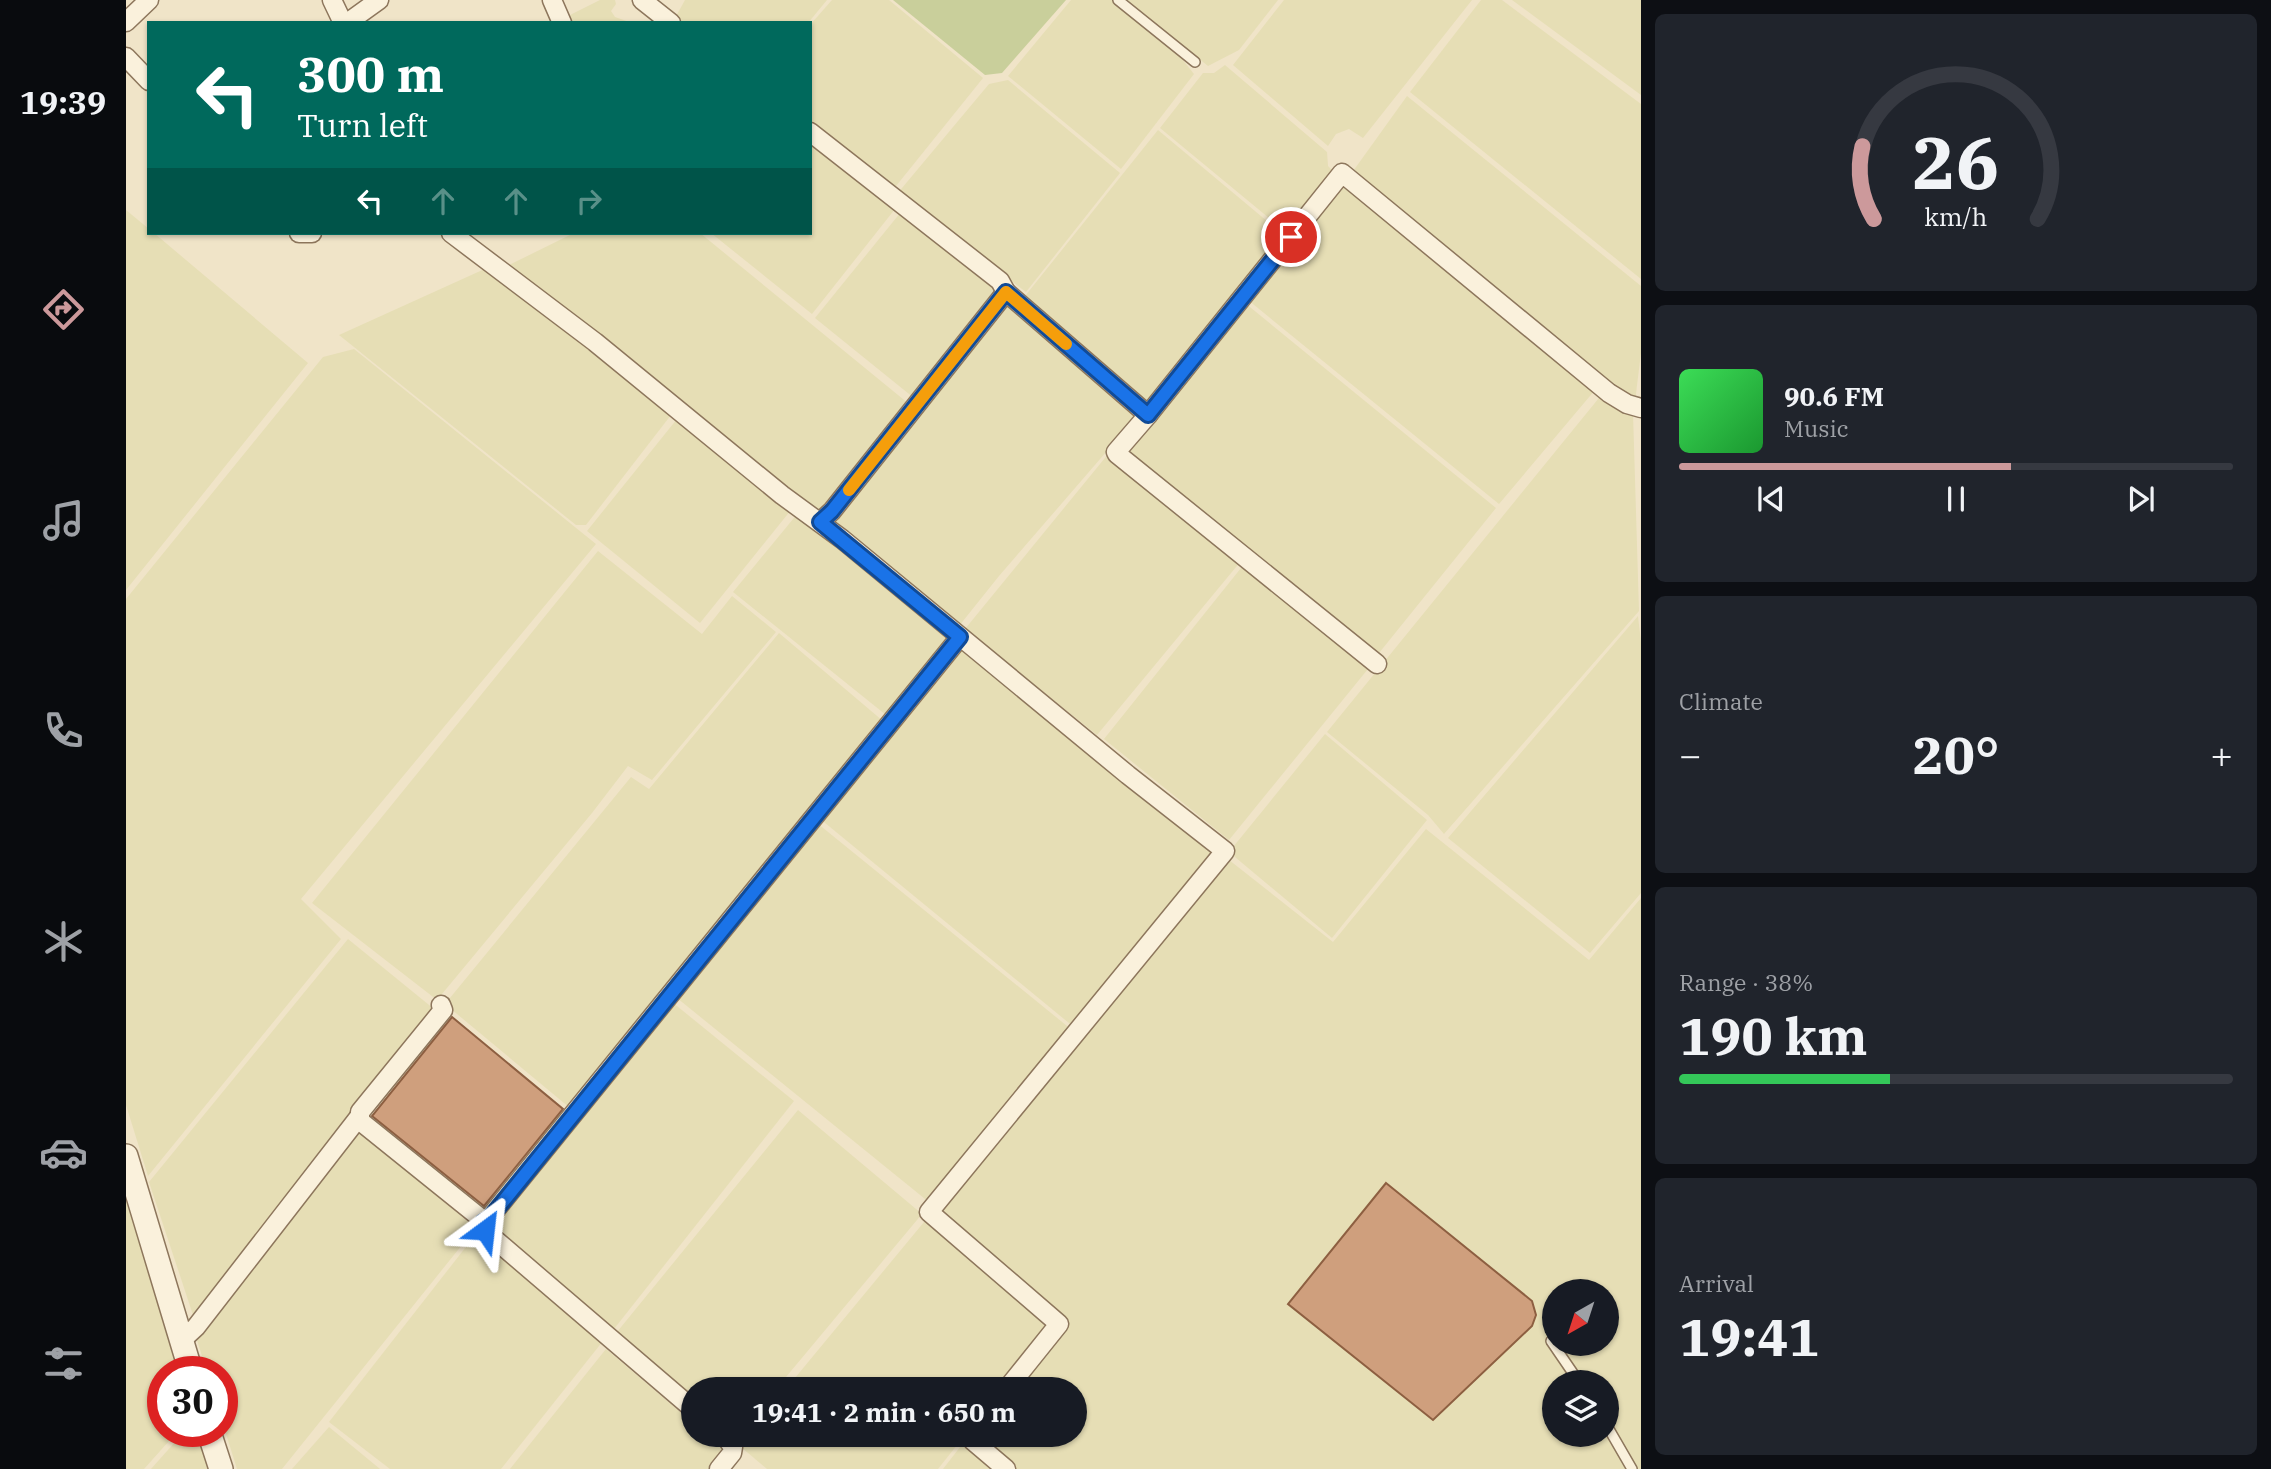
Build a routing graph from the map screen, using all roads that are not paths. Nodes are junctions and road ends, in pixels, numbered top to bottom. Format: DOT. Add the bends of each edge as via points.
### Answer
graph roads {
  1 [pos="149,0"];
  2 [pos="332,0"];
  3 [pos="379,0"];
  4 [pos="552,0"];
  5 [pos="642,0"];
  6 [pos="1118,0"];
  7 [pos="344,21"];
  8 [pos="348,21"];
  9 [pos="561,21"];
  10 [pos="668,21"];
  11 [pos="126,22"];
  12 [pos="126,57"];
  13 [pos="1195,62"];
  14 [pos="147,79"];
  15 [pos="812,134"];
  16 [pos="454,235"];
  17 [pos="1006,292"];
  18 [pos="1641,408"];
  19 [pos="1148,415"];
  20 [pos="820,522"];
  21 [pos="960,637"];
  22 [pos="1377,664"];
  23 [pos="441,1005"];
  24 [pos="359,1117"];
  25 [pos="126,1156"];
  26 [pos="483,1222"];
  27 [pos="181,1340"];
  28 [pos="186,1356"];
  29 [pos="1016,1377"];
  30 [pos="681,1399"];
  31 [pos="1619,1446"];
  32 [pos="214,1447"];
  33 [pos="733,1447"];
  34 [pos="980,1447"];
  35 [pos="221,1469"];
  36 [pos="719,1469"];
  37 [pos="1006,1469"];
  38 [pos="1632,1469"];
  1 -- 11 [label="street"];
  2 -- 7 [label="street"];
  3 -- 8 [label="street"];
  4 -- 9 [label="street"];
  5 -- 10 [label="street"];
  6 -- 13 [label="lane"];
  12 -- 14 [label="street"];
  15 -- 17 [label="street" via="1000,281"];
  16 -- 20 [label="street"];
  17 -- 19 [label="street"];
  17 -- 20 [label="street"];
  18 -- 19 [label="street" via="1609,393 1342,173"];
  19 -- 22 [label="street" via="1117,454"];
  20 -- 21 [label="street"];
  21 -- 26 [label="street"];
  21 -- 29 [label="street" via="1225,851 929,1212 1059,1324"];
  23 -- 24 [label="street" via="443,1010"];
  24 -- 26 [label="street"];
  24 -- 27 [label="street"];
  25 -- 27 [label="street"];
  26 -- 30 [label="street" via="485,1230"];
  27 -- 28 [label="street"];
  31 -- 38 [label="lane"];
  32 -- 35 [label="street"];
  33 -- 36 [label="street"];
  34 -- 37 [label="street"];
}
